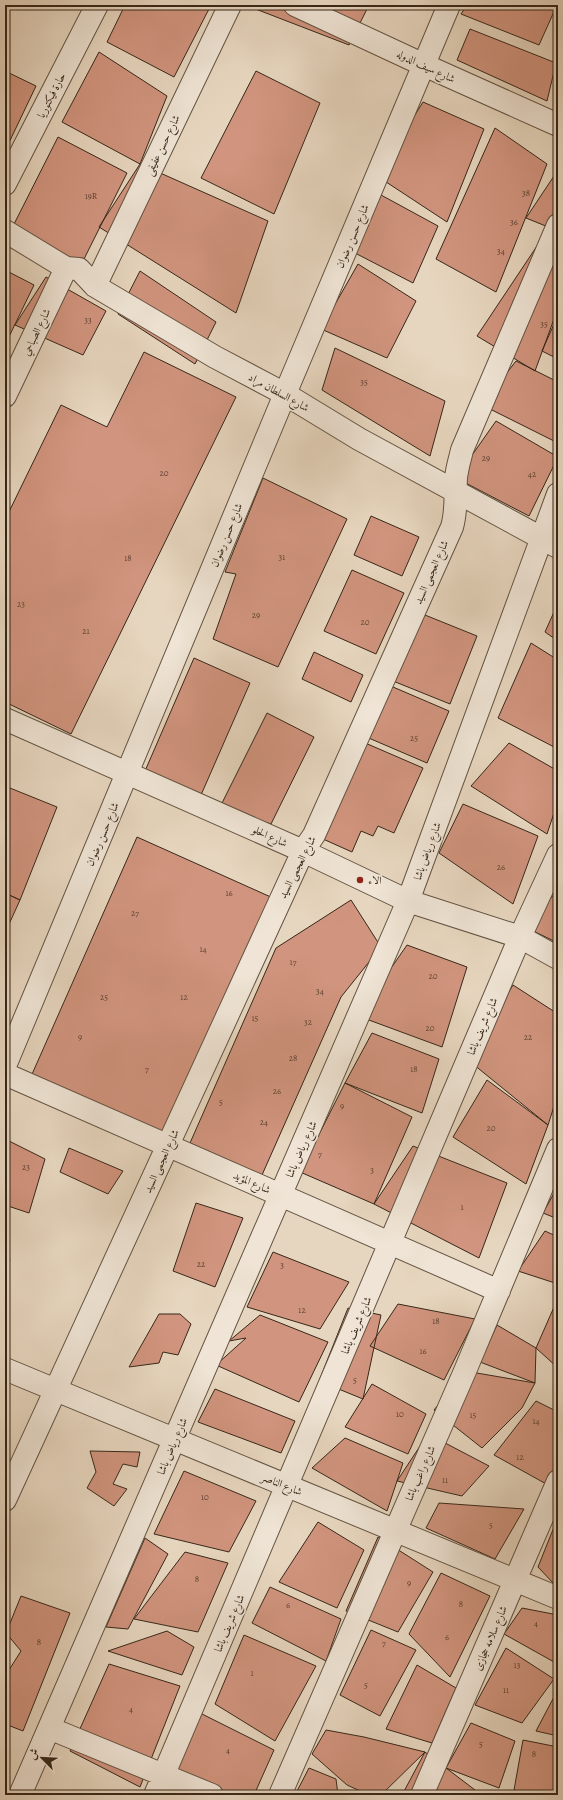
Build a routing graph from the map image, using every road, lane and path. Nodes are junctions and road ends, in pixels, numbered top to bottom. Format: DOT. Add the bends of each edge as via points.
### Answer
graph roads {
  1 [pos="97,5"];
  2 [pos="230,5"];
  3 [pos="295,5"];
  4 [pos="449,5"];
  5 [pos="424,65"];
  6 [pos="556,119"];
  7 [pos="5,184"];
  8 [pos="558,225"];
  9 [pos="5,231"];
  10 [pos="66,268"];
  11 [pos="95,286"];
  12 [pos="285,394"];
  13 [pos="5,396"];
  14 [pos="456,492"];
  15 [pos="558,494"];
  16 [pos="550,543"];
  17 [pos="5,719"];
  18 [pos="128,774"];
  19 [pos="303,851"];
  20 [pos="558,855"];
  21 [pos="408,901"];
  22 [pos="520,936"];
  23 [pos="558,958"];
  24 [pos="5,1066"];
  25 [pos="5,1074"];
  26 [pos="168,1145"];
  27 [pos="558,1149"];
  28 [pos="281,1195"];
  29 [pos="391,1243"];
  30 [pos="499,1291"];
  31 [pos="5,1369"];
  32 [pos="55,1390"];
  33 [pos="175,1440"];
  34 [pos="558,1481"];
  35 [pos="288,1486"];
  36 [pos="5,1500"];
  37 [pos="395,1531"];
  38 [pos="515,1581"];
  39 [pos="558,1598"];
  40 [pos="49,1728"];
  41 [pos="164,1775"];
  42 [pos="20,1795"];
  43 [pos="155,1795"];
  44 [pos="212,1795"];
  45 [pos="280,1795"];
  46 [pos="422,1795"];
  1 -- 7 [label="street, حارة فيكتوريا"];
  2 -- 11 [label="street, شارع حسن عفيفى"];
  3 -- 5 [label="street, شارع سيف الدوله"];
  4 -- 5 [label="street, شارع حسن رضوان"];
  5 -- 6 [label="street, شارع سيف الدوله"];
  5 -- 12 [label="street, شارع حسن رضوان"];
  8 -- 14 [label="street, شارع العجمى السيد" via="462,450"];
  9 -- 10 [label="street, شارع السلطان مراد"];
  10 -- 11 [label="street, شارع السلطان مراد" via="78,269"];
  10 -- 13 [label="street, شارع الصباحي"];
  11 -- 12 [label="street, شارع السلطان مراد" via="214,357"];
  12 -- 14 [label="street, شارع السلطان مراد"];
  12 -- 18 [label="street, شارع حسن رضوان"];
  14 -- 16 [label="street, شارع السلطان مراد"];
  14 -- 19 [label="street, شارع العجمى السيد" via="456,516 452,527 314,835"];
  15 -- 16 [label="street, شارع رياض باشا"];
  16 -- 21 [label="street, شارع رياض باشا"];
  17 -- 18 [label="street, شارع الحلو"];
  18 -- 19 [label="street, شارع الحلو"];
  18 -- 24 [label="street, شارع حسن رضوان"];
  19 -- 21 [label="street, شارع الحلو"];
  19 -- 26 [label="street, شارع العجمى السيد"];
  20 -- 22 [label="street, شارع شريف باشا"];
  21 -- 22 [label="street, شارع الحلو"];
  21 -- 28 [label="street, شارع رياض باشا"];
  22 -- 23 [label="street, شارع الحلو"];
  22 -- 29 [label="street, شارع شريف باشا"];
  25 -- 26 [label="street, شارع المؤيد"];
  26 -- 28 [label="street, شارع المؤيد"];
  26 -- 32 [label="street, شارع العجمى السيد"];
  27 -- 30 [label="street, شارع راغب باشا"];
  28 -- 29 [label="street, شارع المؤيد"];
  28 -- 33 [label="street, شارع رياض باشا"];
  29 -- 30 [label="street, شارع المؤيد"];
  29 -- 35 [label="street, شارع شريف باشا"];
  30 -- 37 [label="street, شارع راغب باشا"];
  31 -- 32 [label="street, شارع الناصر"];
  32 -- 33 [label="street, شارع الناصر"];
  32 -- 36 [label="street, شارع العجمى السيد"];
  33 -- 35 [label="street, شارع الناصر"];
  33 -- 40 [label="street, شارع رياض باشا"];
  34 -- 38 [label="street, شارع سلامه حجازى"];
  35 -- 37 [label="street, شارع الناصر"];
  35 -- 41 [label="street, شارع شريف باشا"];
  37 -- 38 [label="street, شارع الناصر"];
  37 -- 45 [label="street, شارع راغب باشا"];
  38 -- 39 [label="street, شارع الناصر"];
  38 -- 46 [label="street, شارع سلامه حجازى"];
  40 -- 41 [label="street"];
  40 -- 42 [label="street, شارع رياض باشا"];
  41 -- 43 [label="street, شارع شريف باشا"];
  41 -- 44 [label="street"];
}
